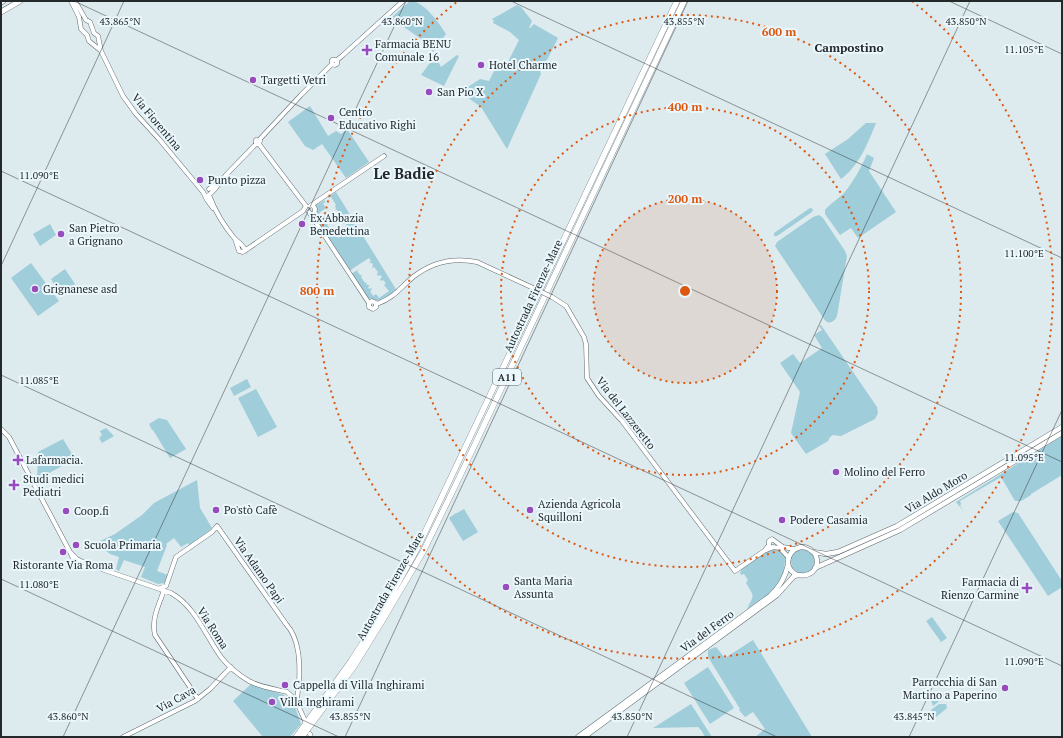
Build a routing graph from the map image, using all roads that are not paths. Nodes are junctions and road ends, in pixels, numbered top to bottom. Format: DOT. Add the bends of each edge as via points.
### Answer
graph roads {
  1 [pos="13,1"];
  2 [pos="20,1"];
  3 [pos="71,1"];
  4 [pos="75,1"];
  5 [pos="403,1"];
  6 [pos="677,1"];
  7 [pos="684,1"];
  8 [pos="1,8"];
  9 [pos="1,12"];
  10 [pos="86,20"];
  11 [pos="81,24"];
  12 [pos="98,40"];
  13 [pos="93,44"];
  14 [pos="101,51"];
  15 [pos="258,142"];
  16 [pos="384,156"];
  17 [pos="207,192"];
  18 [pos="308,209"];
  19 [pos="369,301"];
  20 [pos="377,304"];
  21 [pos="1062,427"];
  22 [pos="1,429"];
  23 [pos="1062,433"];
  24 [pos="771,546"];
  25 [pos="795,549"];
  26 [pos="813,551"];
  27 [pos="789,558"];
  28 [pos="788,564"];
  29 [pos="816,568"];
  30 [pos="797,575"];
  31 [pos="165,588"];
  32 [pos="748,616"];
  33 [pos="231,667"];
  34 [pos="667,674"];
  35 [pos="298,687"];
  36 [pos="287,692"];
  37 [pos="198,699"];
  38 [pos="298,705"];
  39 [pos="305,721"];
  40 [pos="123,737"];
  41 [pos="296,737"];
  42 [pos="302,737"];
  43 [pos="578,737"];
  44 [pos="584,737"];
  1 -- 8 [label="highway"];
  2 -- 9 [label="highway"];
  3 -- 11 [label="street, Via Fiorentina"];
  4 -- 10 [label="street, Via Fiorentina"];
  5 -- 15 [label="street" via="337,60 332,60 332,64"];
  6 -- 41 [label="highway, Autostrada Firenze-Mare / A11" via="417,549 379,617"];
  7 -- 42 [label="highway, Autostrada Firenze-Mare / A11" via="423,552 355,665"];
  10 -- 11 [label="street"];
  10 -- 12 [label="street, Via Fiorentina" via="90,22"];
  11 -- 13 [label="street, Via Fiorentina" via="81,29"];
  12 -- 13 [label="street"];
  12 -- 14 [label="street, Via Fiorentina"];
  13 -- 14 [label="street, Via Fiorentina"];
  14 -- 17 [label="street, Via Fiorentina" via="123,96 136,114"];
  15 -- 17 [label="street"];
  15 -- 18 [label="street"];
  16 -- 18 [label="street"];
  17 -- 18 [label="street, Via Fiorentina" via="214,208 243,248 252,246"];
  18 -- 19 [label="street"];
  19 -- 20 [label="street, Via del Lazzeretto"];
  19 -- 20 [label="street, Via del Lazzeretto" via="371,309"];
  20 -- 24 [label="street, Via del Lazzeretto, bridge" via="398,292 425,269 450,260 477,262 552,297 566,306 584,337 587,378 599,396 622,420 735,571"];
  21 -- 26 [label="main road, Via Aldo Moro" via="897,526 838,552 826,554"];
  22 -- 31 [label="street, Via Roma" via="9,437 70,552 80,563 157,588"];
  23 -- 29 [label="main road, Via Aldo Moro" via="900,530"];
  24 -- 25 [label="street" via="769,541 772,539 783,547"];
  24 -- 27 [label="street" via="778,547"];
  25 -- 26 [label="main road, Via Aldo Moro" via="804,547"];
  25 -- 27 [label="main road"];
  26 -- 29 [label="main road" via="817,561"];
  27 -- 28 [label="main road"];
  28 -- 30 [label="main road"];
  28 -- 34 [label="main road, Via del Ferro" via="778,589"];
  29 -- 30 [label="main road, Via Aldo Moro" via="808,575"];
  30 -- 32 [label="main road, Via Aldo Moro" via="777,595"];
  31 -- 33 [label="street, Via Roma" via="188,606 221,657"];
  31 -- 35 [label="street, Via Adamo Papi" via="176,558 217,526 292,631 297,646"];
  31 -- 37 [label="street" via="154,617 155,635"];
  32 -- 34 [label="main road, Via del Ferro"];
  33 -- 36 [label="street, Via Roma" via="250,681"];
  33 -- 37 [label="street, Via Cava"];
  34 -- 43 [label="main road"];
  34 -- 44 [label="main road"];
  35 -- 36 [label="street" via="294,692"];
  35 -- 38 [label="street, Via Adamo Papi"];
  36 -- 38 [label="street"];
  37 -- 40 [label="street, Via Cava"];
  38 -- 39 [label="street"];
}
